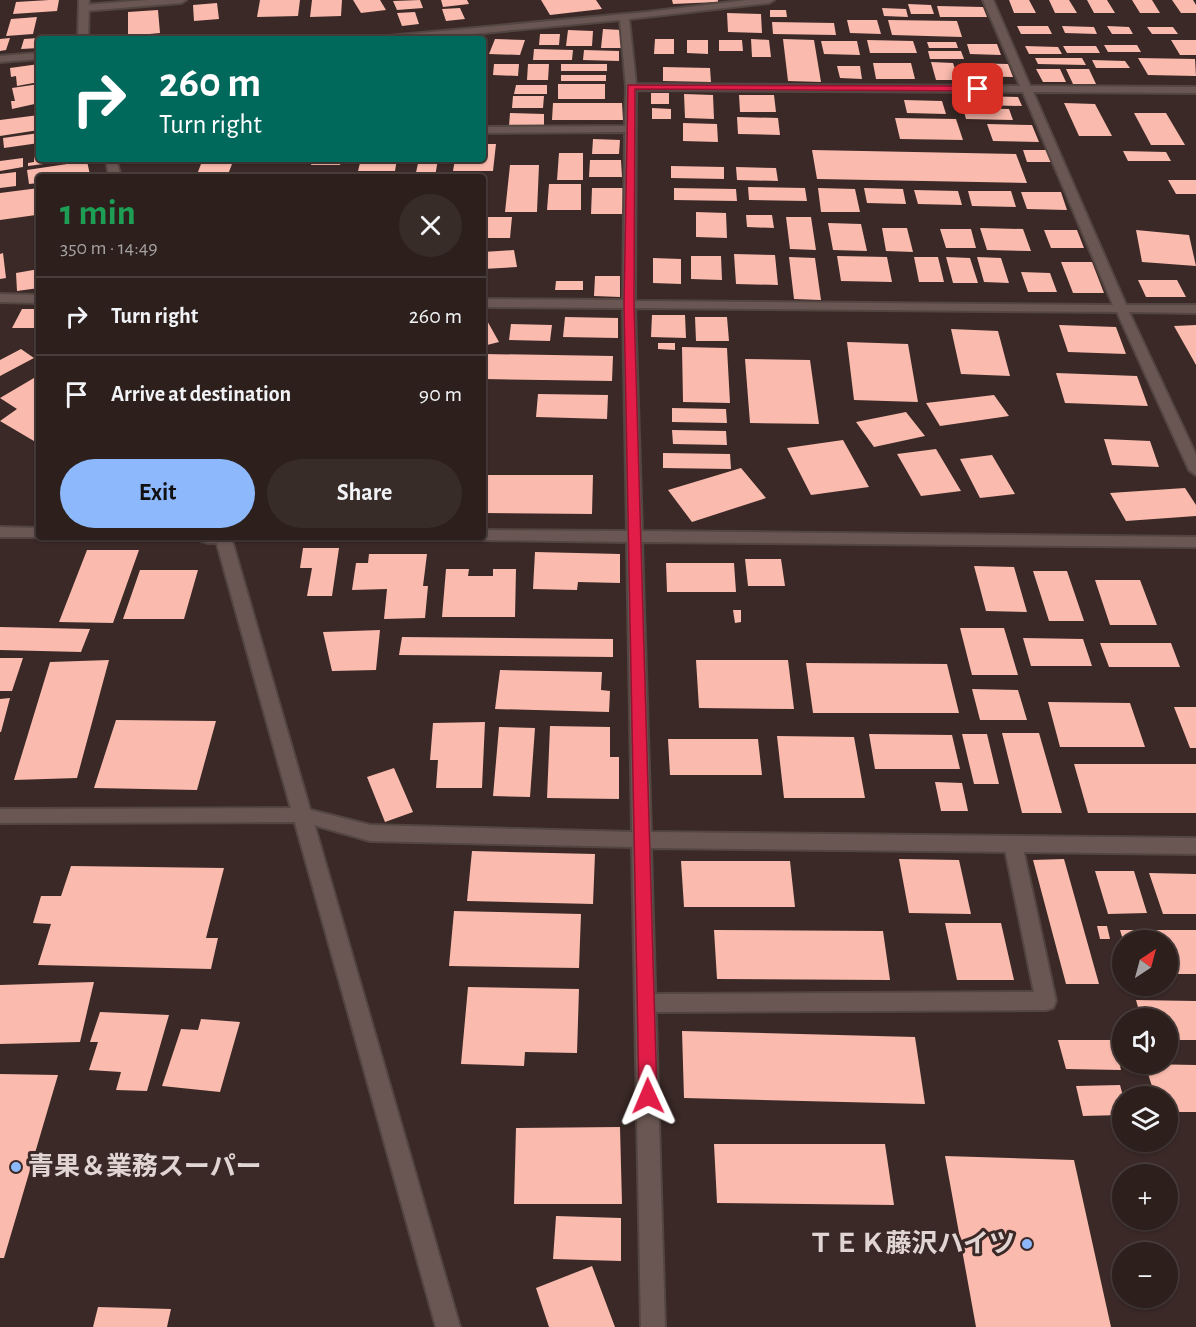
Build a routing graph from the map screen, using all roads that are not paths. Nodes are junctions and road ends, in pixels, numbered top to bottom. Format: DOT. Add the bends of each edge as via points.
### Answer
graph roads {
  1 [pos="182,0"];
  2 [pos="769,0"];
  3 [pos="988,0"];
  4 [pos="84,4"];
  5 [pos="624,18"];
  6 [pos="83,36"];
  7 [pos="422,36"];
  8 [pos="36,56"];
  9 [pos="0,59"];
  10 [pos="631,87"];
  11 [pos="1025,89"];
  12 [pos="1196,90"];
  13 [pos="486,129"];
  14 [pos="631,129"];
  15 [pos="0,298"];
  16 [pos="36,299"];
  17 [pos="486,303"];
  18 [pos="629,304"];
  19 [pos="1121,308"];
  20 [pos="1196,309"];
  21 [pos="1196,470"];
  22 [pos="0,532"];
  23 [pos="36,533"];
  24 [pos="486,535"];
  25 [pos="634,537"];
  26 [pos="224,540"];
  27 [pos="1196,542"];
  28 [pos="303,815"];
  29 [pos="0,816"];
  30 [pos="642,840"];
  31 [pos="1013,844"];
  32 [pos="1196,846"];
  33 [pos="645,1003"];
  34 [pos="448,1327"];
  35 [pos="653,1327"];
  1 -- 4 [label="street"];
  2 -- 5 [label="street" via="647,12"];
  3 -- 11 [label="street"];
  4 -- 6 [label="street"];
  5 -- 7 [label="street"];
  5 -- 10 [label="street"];
  8 -- 9 [label="street"];
  10 -- 11 [label="street"];
  10 -- 14 [label="street"];
  11 -- 12 [label="street"];
  11 -- 19 [label="street"];
  13 -- 14 [label="street"];
  14 -- 18 [label="street"];
  15 -- 16 [label="street"];
  17 -- 18 [label="street"];
  18 -- 19 [label="street"];
  18 -- 25 [label="street"];
  19 -- 20 [label="street"];
  19 -- 21 [label="street"];
  22 -- 23 [label="street"];
  24 -- 25 [label="street"];
  25 -- 27 [label="street"];
  25 -- 30 [label="street"];
  26 -- 28 [label="street"];
  28 -- 29 [label="street"];
  28 -- 30 [label="street" via="370,833"];
  28 -- 34 [label="street"];
  30 -- 31 [label="street"];
  30 -- 33 [label="street"];
  31 -- 32 [label="street"];
  31 -- 33 [label="street" via="1046,1001"];
  33 -- 35 [label="street"];
}
